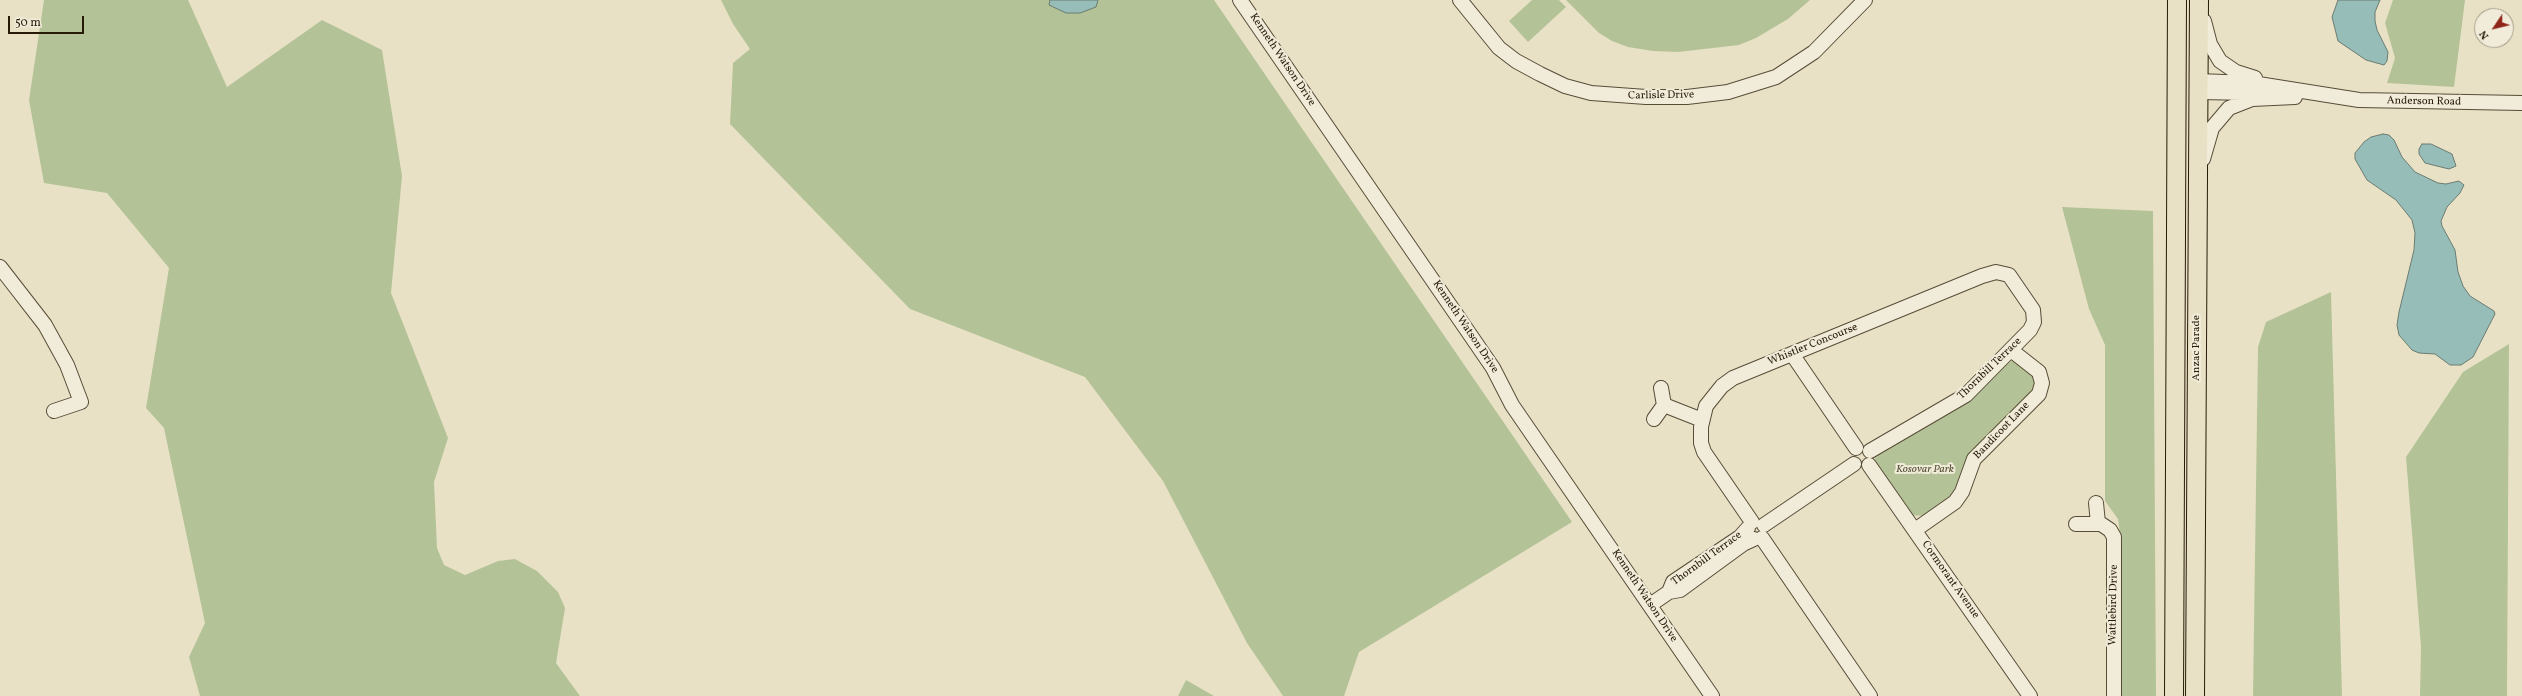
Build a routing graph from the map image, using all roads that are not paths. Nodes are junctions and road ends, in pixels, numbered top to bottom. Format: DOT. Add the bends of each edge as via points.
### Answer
graph roads {
  1 [pos="1240,0"];
  2 [pos="1460,0"];
  3 [pos="1865,0"];
  4 [pos="2177,0"];
  5 [pos="2199,0"];
  6 [pos="2177,87"];
  7 [pos="2198,87"];
  8 [pos="2321,96"];
  9 [pos="2522,103"];
  10 [pos="2198,180"];
  11 [pos="0,267"];
  12 [pos="2034,314"];
  13 [pos="2011,350"];
  14 [pos="1792,354"];
  15 [pos="1661,388"];
  16 [pos="1664,405"];
  17 [pos="54,411"];
  18 [pos="1654,419"];
  19 [pos="1702,420"];
  20 [pos="1856,448"];
  21 [pos="1870,451"];
  22 [pos="1854,464"];
  23 [pos="1869,465"];
  24 [pos="2096,503"];
  25 [pos="2098,523"];
  26 [pos="2076,524"];
  27 [pos="1756,530"];
  28 [pos="1915,530"];
  29 [pos="1650,605"];
  30 [pos="1712,696"];
  31 [pos="1870,696"];
  32 [pos="2030,696"];
  33 [pos="2114,696"];
  34 [pos="2174,696"];
  35 [pos="2195,696"];
  1 -- 29 [label="street, Kenneth Watson Drive" via="1494,368 1512,405"];
  2 -- 3 [label="street, Carlisle Drive" via="1499,48 1540,74 1565,86 1591,93 1646,97 1687,97 1728,92 1776,77 1814,52"];
  4 -- 6 [label="main road, Anzac Parade"];
  5 -- 7 [label="main road, Anzac Parade"];
  5 -- 8 [label="street, Anderson Road" via="2210,44 2217,57 2227,67 2245,75"];
  6 -- 7 [label="main road"];
  6 -- 34 [label="main road, Anzac Parade"];
  7 -- 8 [label="street, Anderson Road"];
  7 -- 10 [label="main road, Anzac Parade"];
  8 -- 9 [label="street, Anderson Road" via="2381,101"];
  8 -- 10 [label="street, Anderson Road" via="2252,99 2229,108 2210,132"];
  10 -- 35 [label="main road, Anzac Parade"];
  11 -- 17 [label="street" via="45,325 81,402"];
  12 -- 13 [label="street, Thornbill Terrace" via="2030,330"];
  12 -- 14 [label="street, Whistler Concourse" via="2030,302 2011,277 1993,272"];
  13 -- 21 [label="street, Thornbill Terrace" via="1966,395"];
  13 -- 28 [label="street, Bandicoot Lane" via="2039,372 2042,383 2040,393 1974,459 1962,492 1955,502"];
  14 -- 19 [label="street, Whistler Concourse" via="1732,378 1713,395"];
  14 -- 20 [label="street"];
  15 -- 16 [label="street"];
  16 -- 18 [label="street"];
  16 -- 19 [label="street"];
  19 -- 27 [label="street, Whistler Concourse" via="1700,434 1704,452"];
  20 -- 21 [label="street" via="1863,447"];
  20 -- 22 [label="street" via="1852,454"];
  21 -- 23 [label="street" via="1872,459"];
  22 -- 23 [label="street" via="1859,467"];
  22 -- 27 [label="street, Thornbill Terrace"];
  23 -- 28 [label="street, Cormorant Avenue"];
  24 -- 25 [label="street"];
  25 -- 26 [label="street"];
  25 -- 33 [label="street, Wattlebird Drive" via="2110,530 2115,541"];
  27 -- 29 [label="street, Thornbill Terrace" via="1742,544 1679,591 1669,592"];
  27 -- 31 [label="street, Whistler Concourse"];
  28 -- 32 [label="street, Cormorant Avenue"];
  29 -- 30 [label="street, Kenneth Watson Drive"];
}
